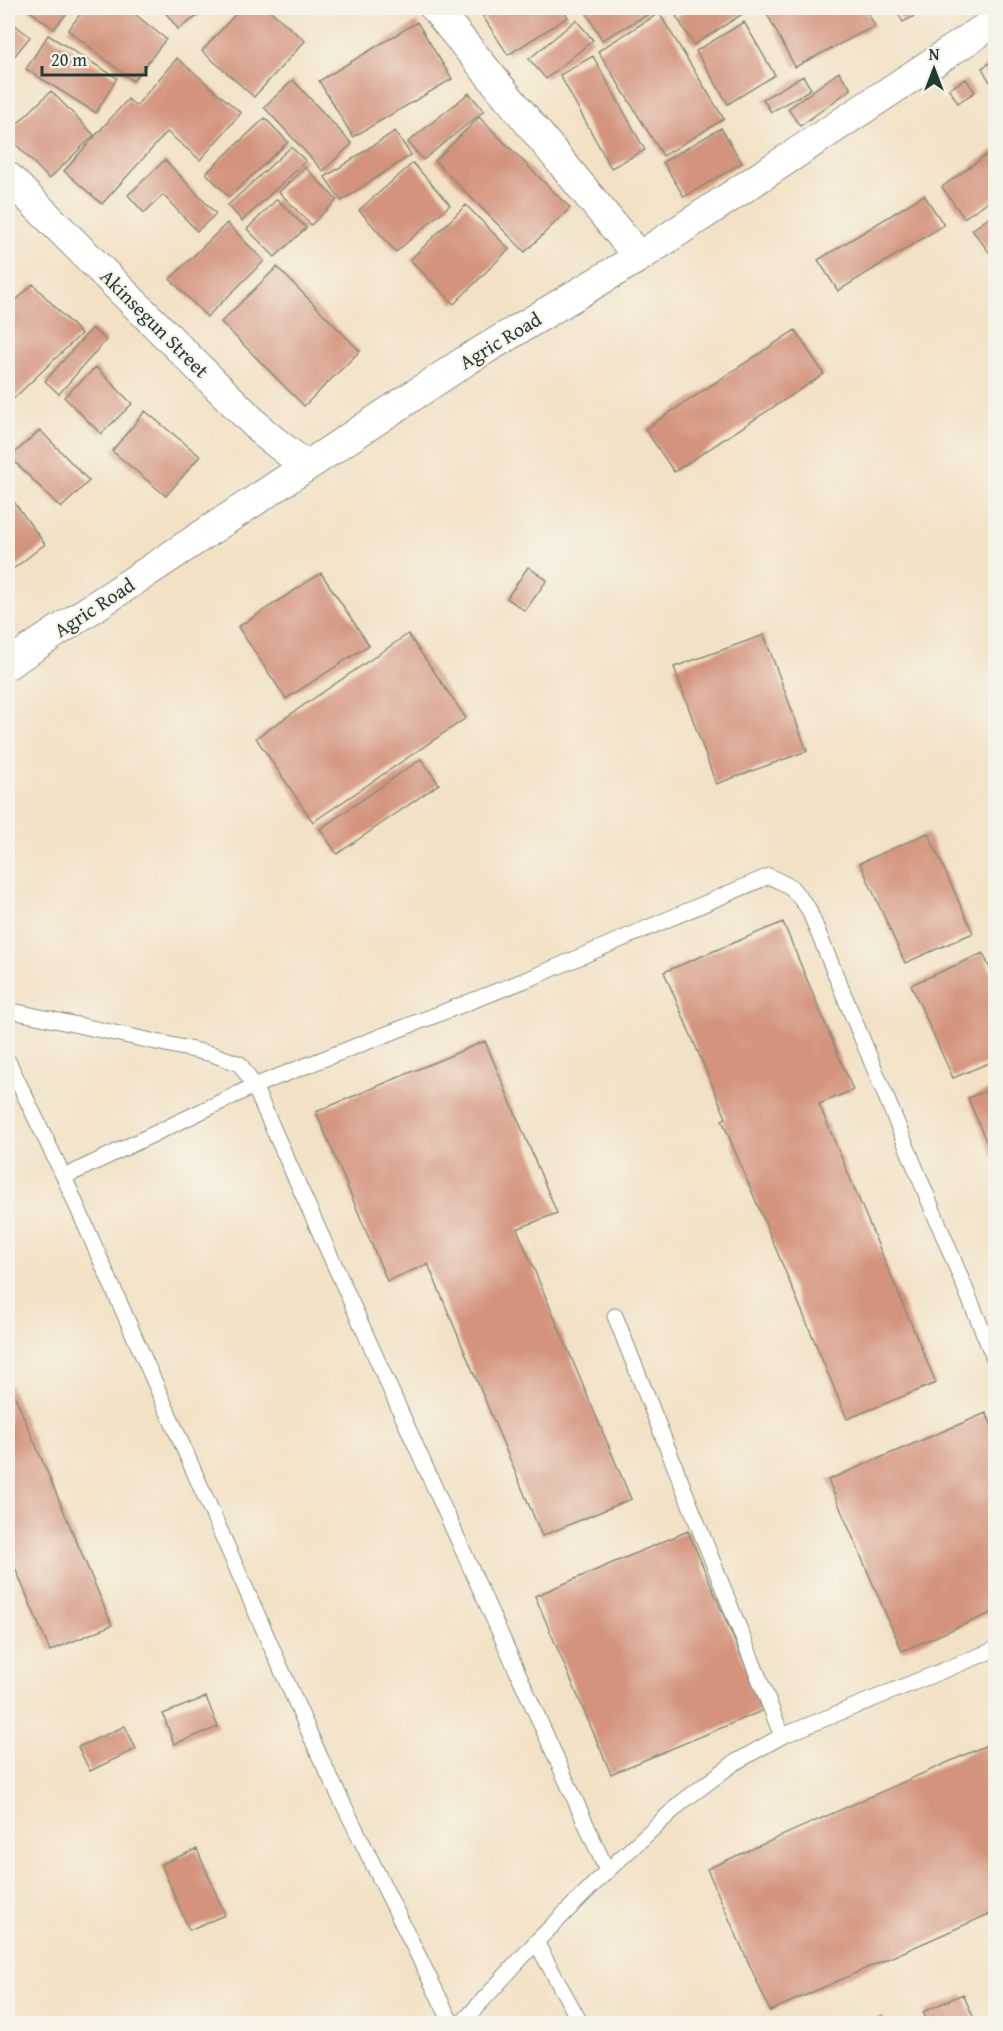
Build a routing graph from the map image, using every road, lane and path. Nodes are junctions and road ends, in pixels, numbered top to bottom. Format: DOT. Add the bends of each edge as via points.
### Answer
graph roads {
  1 [pos="435,8"];
  2 [pos="996,21"];
  3 [pos="8,177"];
  4 [pos="639,258"];
  5 [pos="306,466"];
  6 [pos="8,664"];
  7 [pos="8,1010"];
  8 [pos="8,1060"];
  9 [pos="255,1086"];
  10 [pos="64,1177"];
  11 [pos="615,1316"];
  12 [pos="996,1363"];
  13 [pos="996,1649"];
  14 [pos="782,1736"];
  15 [pos="607,1871"];
  16 [pos="536,1942"];
  17 [pos="452,2024"];
  18 [pos="461,2024"];
  19 [pos="581,2024"];
  1 -- 4 [label="street"];
  2 -- 4 [label="street, Agric Road"];
  3 -- 5 [label="street, Akinsegun Street" via="265,434"];
  4 -- 5 [label="street, Agric Road" via="467,360"];
  5 -- 6 [label="street, Agric Road"];
  7 -- 9 [label="lane" via="212,1054 240,1064"];
  8 -- 10 [label="lane"];
  9 -- 10 [label="lane"];
  9 -- 12 [label="lane" via="533,977 769,876 791,887 808,908"];
  9 -- 15 [label="lane"];
  10 -- 17 [label="lane" via="320,1756"];
  11 -- 14 [label="lane"];
  13 -- 14 [label="lane"];
  14 -- 15 [label="lane" via="734,1763 682,1802"];
  15 -- 16 [label="lane"];
  16 -- 18 [label="lane"];
  16 -- 19 [label="lane"];
}
